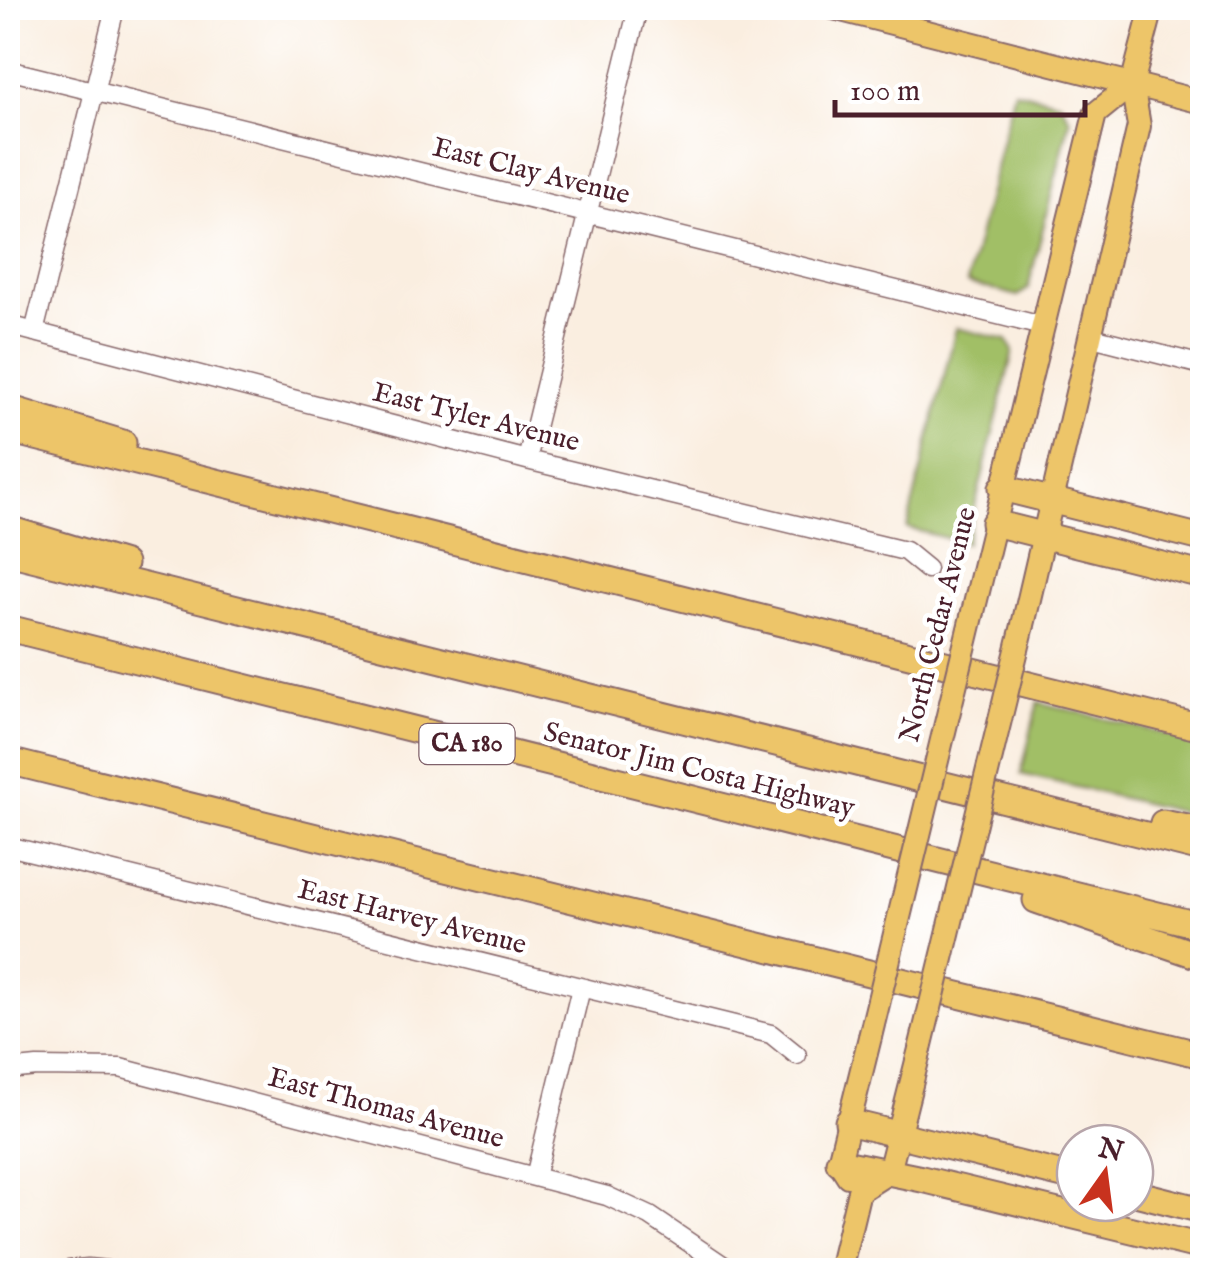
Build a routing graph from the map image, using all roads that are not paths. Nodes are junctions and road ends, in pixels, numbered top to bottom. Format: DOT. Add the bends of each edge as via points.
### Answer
graph roads {
  1 [pos="115,8"];
  2 [pos="638,8"];
  3 [pos="833,8"];
  4 [pos="1152,8"];
  5 [pos="8,70"];
  6 [pos="1132,84"];
  7 [pos="94,92"];
  8 [pos="1202,102"];
  9 [pos="588,214"];
  10 [pos="8,325"];
  11 [pos="1042,326"];
  12 [pos="34,332"];
  13 [pos="1092,336"];
  14 [pos="1202,365"];
  15 [pos="8,408"];
  16 [pos="8,430"];
  17 [pos="527,460"];
  18 [pos="1002,488"];
  19 [pos="1052,501"];
  20 [pos="994,524"];
  21 [pos="8,529"];
  22 [pos="1044,536"];
  23 [pos="434,537"];
  24 [pos="1202,538"];
  25 [pos="8,552"];
  26 [pos="927,569"];
  27 [pos="1202,576"];
  28 [pos="8,630"];
  29 [pos="406,650"];
  30 [pos="1202,728"];
  31 [pos="8,761"];
  32 [pos="8,773"];
  33 [pos="897,773"];
  34 [pos="121,790"];
  35 [pos="1202,831"];
  36 [pos="8,846"];
  37 [pos="875,846"];
  38 [pos="1202,849"];
  39 [pos="1202,926"];
  40 [pos="1202,957"];
  41 [pos="580,988"];
  42 [pos="1202,1054"];
  43 [pos="797,1055"];
  44 [pos="8,1070"];
  45 [pos="848,1122"];
  46 [pos="899,1135"];
  47 [pos="839,1162"];
  48 [pos="890,1172"];
  49 [pos="1055,1173"];
  50 [pos="535,1176"];
  51 [pos="859,1191"];
  52 [pos="1155,1198"];
  53 [pos="1202,1210"];
  54 [pos="1202,1248"];
  55 [pos="68,1270"];
  56 [pos="107,1270"];
  57 [pos="730,1270"];
  58 [pos="840,1270"];
  1 -- 7 [label="street"];
  2 -- 9 [label="street"];
  3 -- 6 [label="main road"];
  4 -- 6 [label="main road"];
  5 -- 7 [label="street, East Clay Avenue"];
  6 -- 8 [label="main road"];
  6 -- 11 [label="main road, North Cedar Avenue" via="1095,114"];
  6 -- 13 [label="main road" via="1139,126"];
  7 -- 9 [label="street, East Clay Avenue"];
  7 -- 12 [label="street"];
  9 -- 11 [label="street, East Clay Avenue"];
  9 -- 17 [label="street"];
  10 -- 12 [label="street, East Tyler Avenue"];
  11 -- 18 [label="main road, North Cedar Avenue"];
  12 -- 17 [label="street, East Tyler Avenue"];
  13 -- 14 [label="street"];
  13 -- 19 [label="main road"];
  15 -- 23 [label="highway"];
  16 -- 23 [label="highway"];
  17 -- 26 [label="street, East Tyler Avenue" via="905,550"];
  18 -- 19 [label="highway"];
  18 -- 20 [label="main road, North Cedar Avenue"];
  19 -- 22 [label="main road"];
  19 -- 24 [label="highway"];
  20 -- 22 [label="highway"];
  20 -- 45 [label="main road, North Cedar Avenue, bridge"];
  21 -- 29 [label="highway"];
  22 -- 27 [label="highway"];
  22 -- 46 [label="main road, bridge"];
  23 -- 30 [label="highway"];
  25 -- 29 [label="highway, Senator Jim Costa Highway"];
  28 -- 37 [label="highway, Senator Jim Costa Highway / CA 180"];
  29 -- 33 [label="highway, Senator Jim Costa Highway"];
  31 -- 34 [label="highway"];
  32 -- 34 [label="highway"];
  33 -- 35 [label="highway"];
  33 -- 38 [label="highway, Senator Jim Costa Highway"];
  34 -- 42 [label="highway"];
  36 -- 41 [label="street, East Harvey Avenue"];
  37 -- 39 [label="highway, Senator Jim Costa Highway / CA 180"];
  37 -- 40 [label="highway"];
  41 -- 43 [label="street, East Harvey Avenue" via="772,1034"];
  41 -- 50 [label="street"];
  44 -- 50 [label="street, East Thomas Avenue" via="120,1068"];
  45 -- 46 [label="highway"];
  45 -- 47 [label="main road, North Cedar Avenue"];
  46 -- 48 [label="main road"];
  46 -- 49 [label="highway"];
  47 -- 48 [label="highway"];
  47 -- 51 [label="main road"];
  48 -- 51 [label="main road"];
  48 -- 54 [label="highway"];
  50 -- 57 [label="street, East Thomas Avenue" via="650,1216"];
  51 -- 58 [label="main road"];
  52 -- 53 [label="highway"];
  55 -- 56 [label="street"];
}
